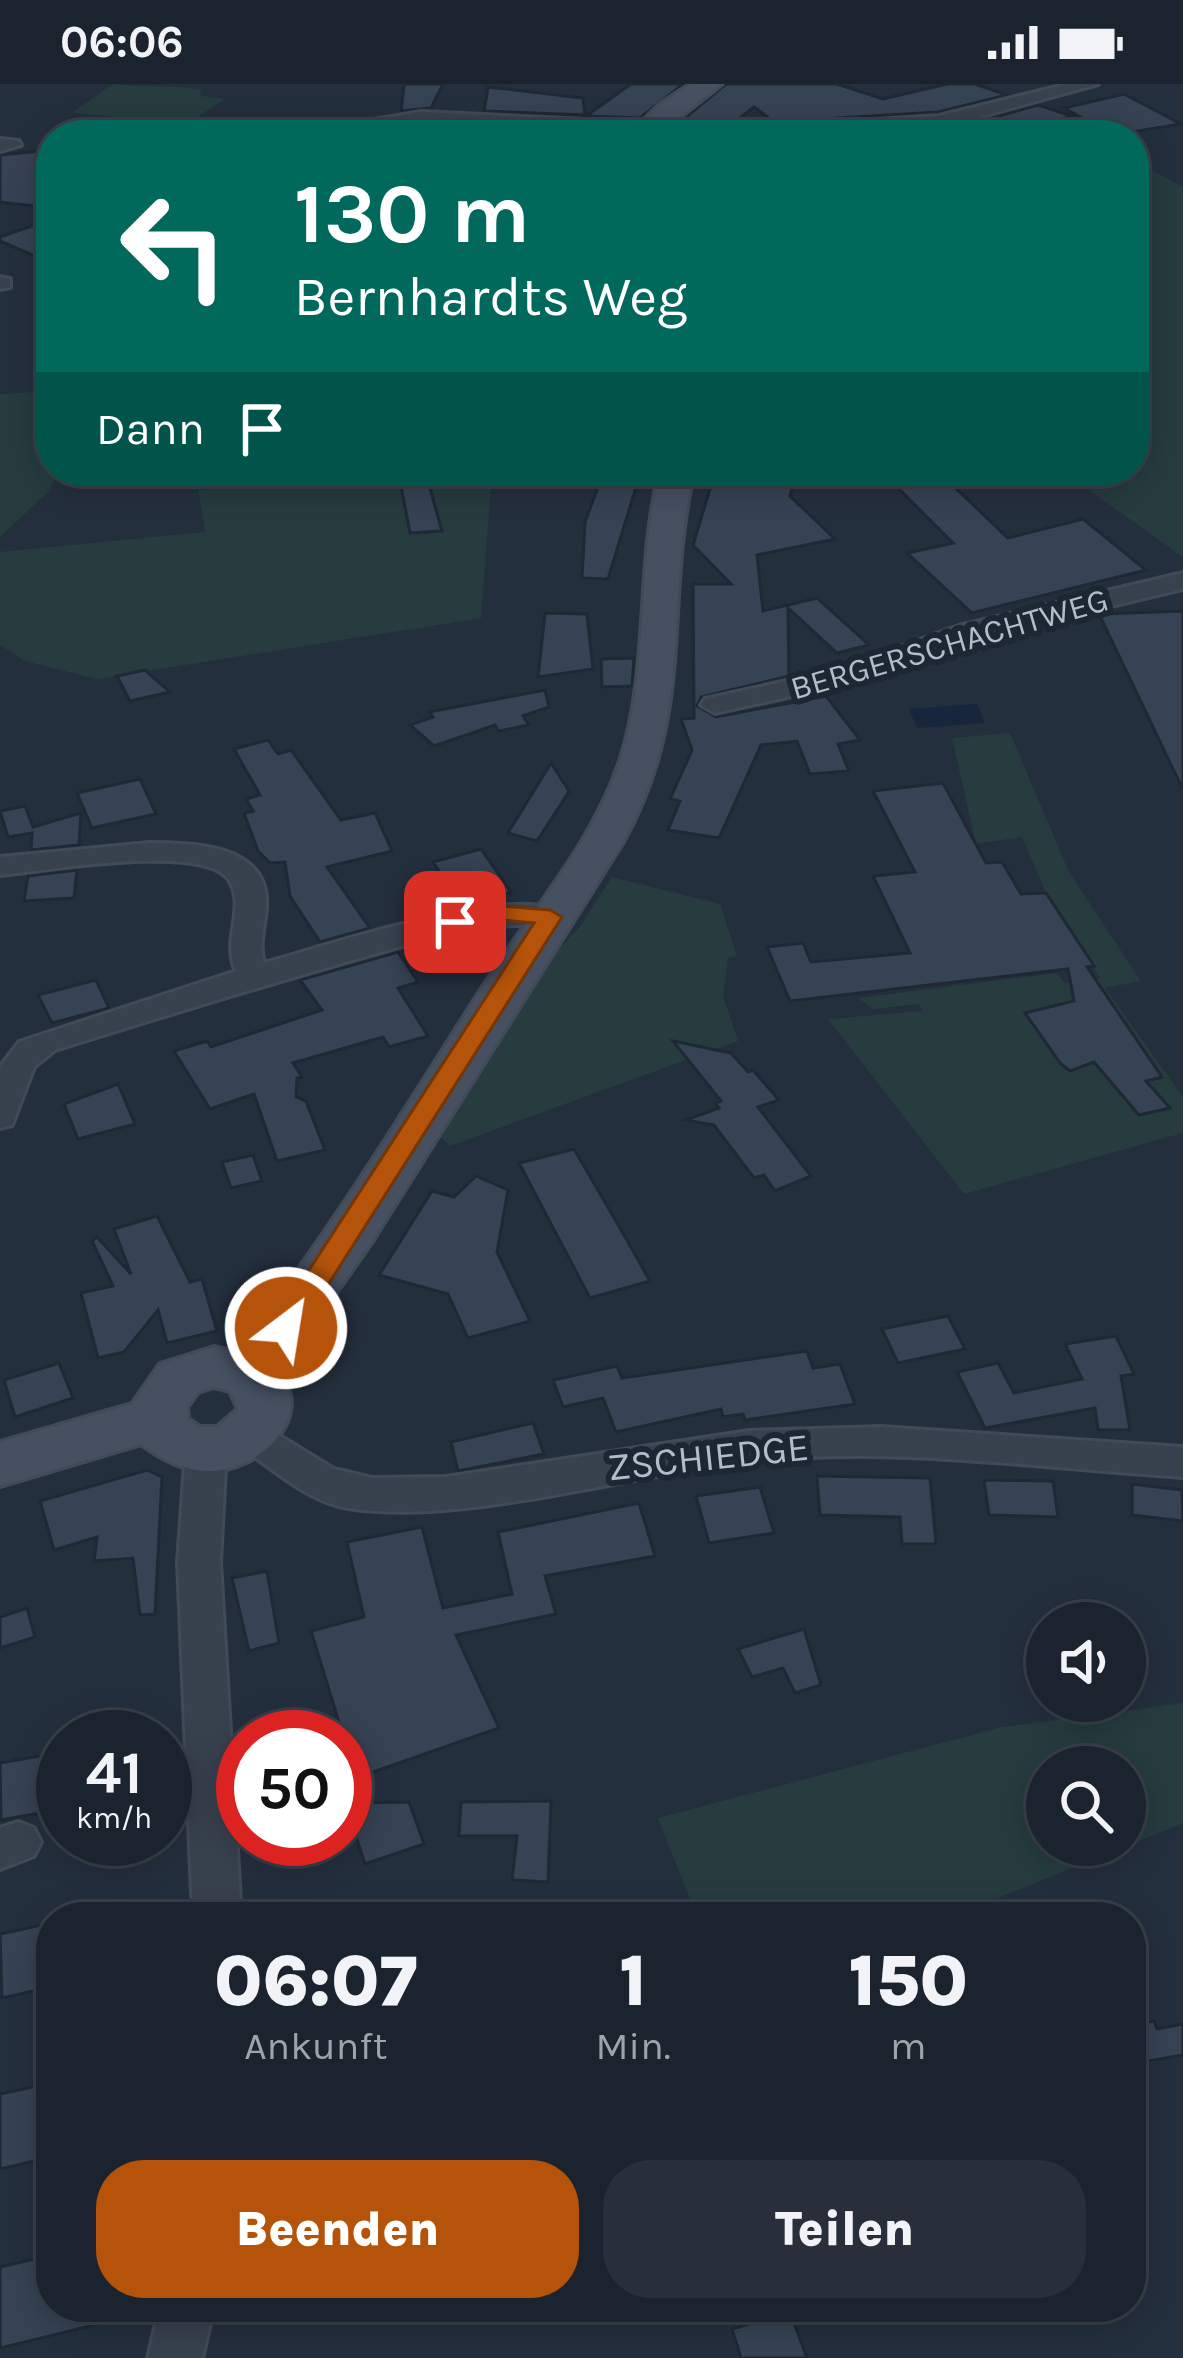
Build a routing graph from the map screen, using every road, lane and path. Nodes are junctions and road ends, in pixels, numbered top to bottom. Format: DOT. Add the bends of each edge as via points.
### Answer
graph roads {
  1 [pos="710,84"];
  2 [pos="1089,84"];
  3 [pos="406,120"];
  4 [pos="518,120"];
  5 [pos="660,120"];
  6 [pos="947,120"];
  7 [pos="673,486"];
  8 [pos="1183,581"];
  9 [pos="715,705"];
  10 [pos="0,866"];
  11 [pos="550,917"];
  12 [pos="255,976"];
  13 [pos="0,1117"];
  14 [pos="249,1374"];
  15 [pos="157,1418"];
  16 [pos="229,1442"];
  17 [pos="1183,1462"];
  18 [pos="0,1464"];
  19 [pos="217,1902"];
  20 [pos="183,2322"];
  21 [pos="175,2358"];
  1 -- 5 [label="main road"];
  2 -- 6 [label="street"];
  3 -- 4 [label="street"];
  7 -- 11 [label="main road" via="658,547 652,722 620,805"];
  8 -- 9 [label="street, BERGERSCHACHTWEG"];
  10 -- 12 [label="street" via="165,854 223,859 251,893 240,945"];
  11 -- 12 [label="street" via="490,912"];
  11 -- 14 [label="main road"];
  12 -- 13 [label="street" via="20,1054"];
  14 -- 15 [label="main road" via="214,1367 179,1378 158,1403"];
  14 -- 16 [label="main road" via="268,1402"];
  15 -- 16 [label="main road" via="172,1440"];
  15 -- 18 [label="main road"];
  16 -- 17 [label="street, ZSCHIEDGE" via="346,1492 372,1494 460,1491 749,1446 881,1442"];
  16 -- 19 [label="street" via="199,1562"];
  20 -- 21 [label="street"];
}
